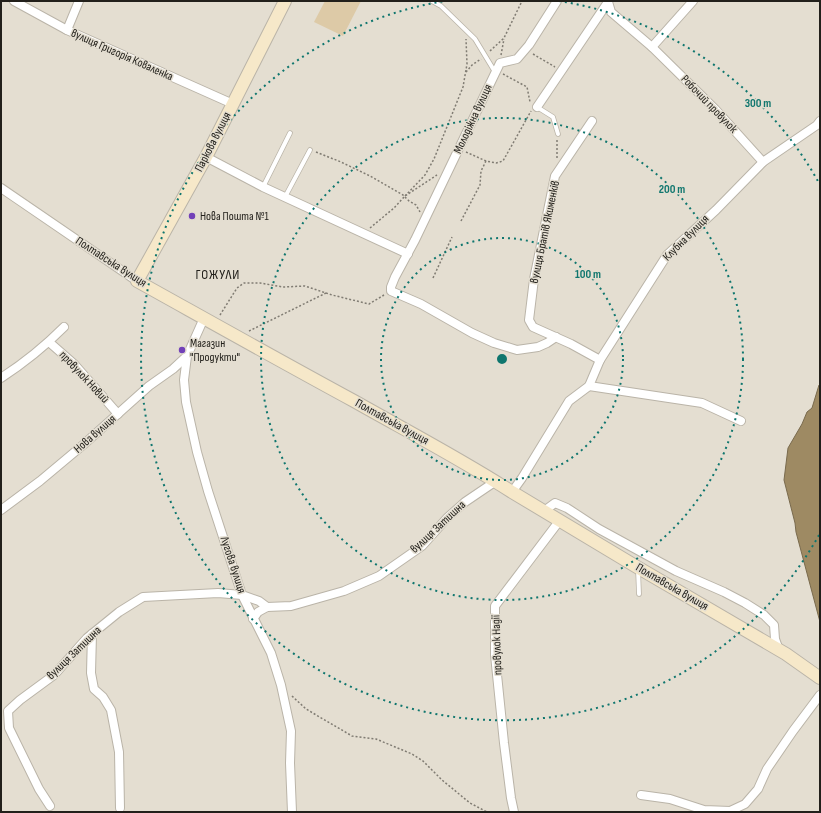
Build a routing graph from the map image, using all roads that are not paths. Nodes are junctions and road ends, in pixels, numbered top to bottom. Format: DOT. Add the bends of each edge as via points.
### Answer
graph roads {
  1 [pos="14,1"];
  2 [pos="79,1"];
  3 [pos="286,1"];
  4 [pos="432,1"];
  5 [pos="557,1"];
  6 [pos="608,1"];
  7 [pos="693,1"];
  8 [pos="67,30"];
  9 [pos="652,47"];
  10 [pos="497,68"];
  11 [pos="233,104"];
  12 [pos="535,108"];
  13 [pos="592,121"];
  14 [pos="820,121"];
  15 [pos="290,133"];
  16 [pos="558,134"];
  17 [pos="310,150"];
  18 [pos="206,157"];
  19 [pos="763,162"];
  20 [pos="263,187"];
  21 [pos="2,189"];
  22 [pos="285,197"];
  23 [pos="408,254"];
  24 [pos="137,281"];
  25 [pos="204,318"];
  26 [pos="64,327"];
  27 [pos="556,337"];
  28 [pos="49,342"];
  29 [pos="187,356"];
  30 [pos="600,360"];
  31 [pos="1,378"];
  32 [pos="589,386"];
  33 [pos="118,414"];
  34 [pos="741,421"];
  35 [pos="496,481"];
  36 [pos="512,492"];
  37 [pos="1,510"];
  38 [pos="544,511"];
  39 [pos="560,520"];
  40 [pos="637,567"];
  41 [pos="639,594"];
  42 [pos="242,596"];
  43 [pos="267,607"];
  44 [pos="254,620"];
  45 [pos="92,634"];
  46 [pos="783,652"];
  47 [pos="820,678"];
  48 [pos="820,695"];
  49 [pos="641,795"];
  50 [pos="50,806"];
  51 [pos="120,808"];
  52 [pos="292,812"];
  53 [pos="514,812"];
  1 -- 8 [label="street, вулиця Григорія Коваленка"];
  2 -- 8 [label="street"];
  3 -- 11 [label="street, Паркова вулиця"];
  4 -- 10 [label="lane" via="441,6 475,39 485,56"];
  5 -- 10 [label="street" via="526,49 517,59"];
  6 -- 9 [label="street, Робочий провулок" via="611,12"];
  6 -- 12 [label="street"];
  7 -- 9 [label="street"];
  8 -- 11 [label="street, вулиця Григорія Коваленка"];
  9 -- 19 [label="street, Робочий провулок" via="716,109"];
  10 -- 23 [label="street, Молодіжна вулиця"];
  11 -- 18 [label="street, Паркова вулиця"];
  12 -- 16 [label="lane" via="553,117"];
  13 -- 27 [label="street, вулиця Братів Якименків" via="555,176 534,279 529,320 533,327"];
  14 -- 19 [label="street, Клубна вулиця"];
  15 -- 20 [label="lane"];
  17 -- 22 [label="lane"];
  18 -- 20 [label="street"];
  18 -- 24 [label="street, Паркова вулиця"];
  19 -- 30 [label="street, Клубна вулиця" via="667,255"];
  20 -- 22 [label="street"];
  21 -- 24 [label="street, Полтавська вулиця"];
  22 -- 23 [label="street"];
  23 -- 27 [label="street, Молодіжна вулиця" via="391,287 391,292 421,304 472,333 517,350 538,347"];
  24 -- 25 [label="street, Полтавська вулиця"];
  25 -- 29 [label="street, Лугова вулиця"];
  25 -- 35 [label="street, Полтавська вулиця"];
  26 -- 28 [label="street, провулок Новий"];
  27 -- 30 [label="street, вулиця Братів Якименків"];
  28 -- 31 [label="street, провулок Новий"];
  28 -- 33 [label="street, провулок Новий" via="74,364"];
  29 -- 33 [label="street, Нова вулиця"];
  29 -- 42 [label="street, Лугова вулиця" via="185,395 197,452"];
  30 -- 32 [label="street, Клубна вулиця"];
  32 -- 34 [label="street" via="702,403"];
  32 -- 36 [label="street" via="569,401"];
  33 -- 37 [label="street, Нова вулиця" via="40,481"];
  35 -- 36 [label="street, Полтавська вулиця"];
  35 -- 43 [label="street, вулиця Затишна" via="465,502 422,546 379,576 314,600 291,606"];
  36 -- 38 [label="street, Полтавська вулиця"];
  38 -- 39 [label="street, Полтавська вулиця"];
  38 -- 46 [label="street" via="554,503 567,508 599,529 676,571 744,603 764,615 774,625 775,639"];
  39 -- 40 [label="street, Полтавська вулиця"];
  39 -- 53 [label="street, провулок Надії" via="495,606 495,655"];
  40 -- 41 [label="lane"];
  40 -- 46 [label="street, Полтавська вулиця"];
  42 -- 43 [label="street, вулиця Затишна" via="259,601"];
  42 -- 44 [label="street, Лугова вулиця"];
  42 -- 45 [label="street, вулиця Затишна" via="218,593 143,597"];
  43 -- 44 [label="street" via="258,612"];
  44 -- 52 [label="street, Лугова вулиця" via="271,653 291,731"];
  45 -- 50 [label="street, вулиця Затишна" via="54,675 8,711 8,728"];
  45 -- 51 [label="street" via="91,673 94,689 111,710 119,752"];
  46 -- 47 [label="street, Полтавська вулиця"];
  48 -- 49 [label="street" via="767,770 758,789 745,804 730,811 704,810 670,799"];
}
